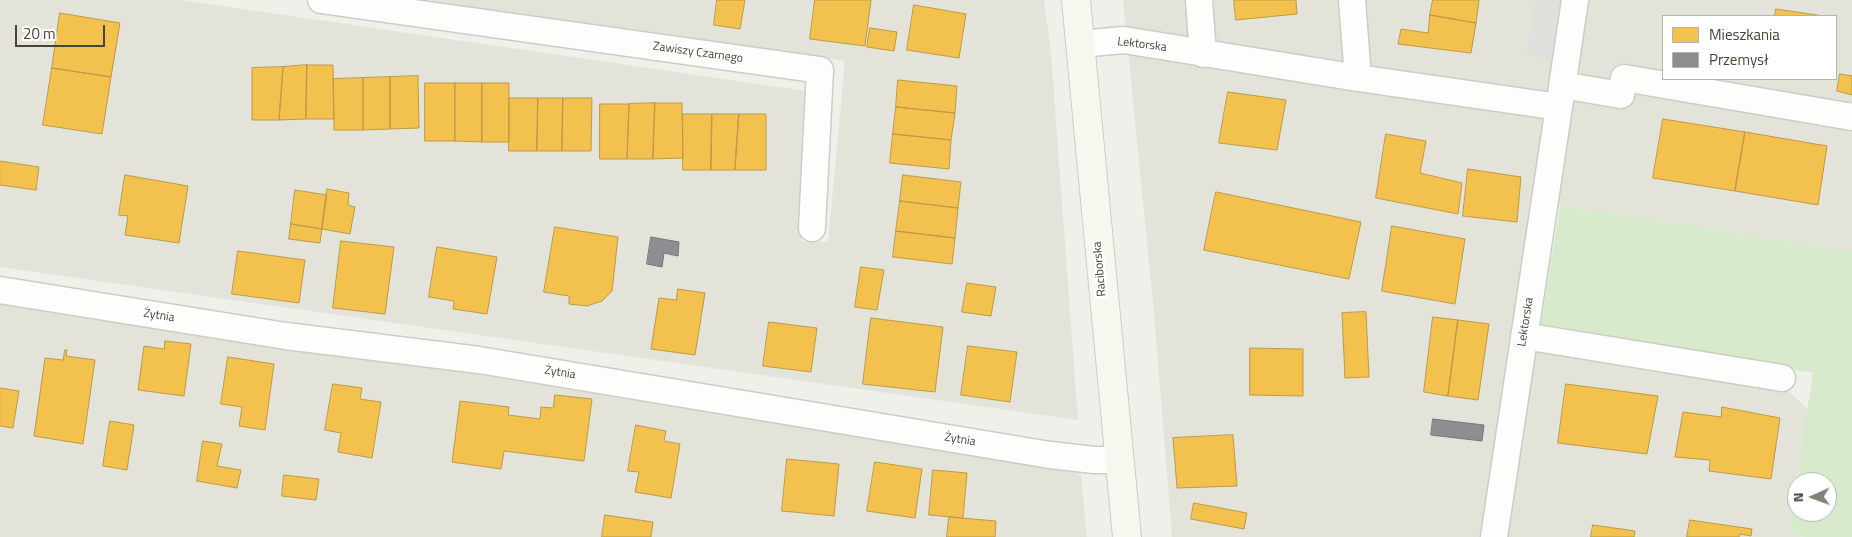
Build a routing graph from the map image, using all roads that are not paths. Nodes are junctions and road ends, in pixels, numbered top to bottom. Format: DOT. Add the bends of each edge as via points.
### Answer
graph roads {
  1 [pos="321,0"];
  2 [pos="1076,0"];
  3 [pos="1199,0"];
  4 [pos="1352,0"];
  5 [pos="1575,0"];
  6 [pos="420,7"];
  7 [pos="1080,44"];
  8 [pos="1203,54"];
  9 [pos="1358,78"];
  10 [pos="1560,96"];
  11 [pos="1852,117"];
  12 [pos="812,228"];
  13 [pos="0,290"];
  14 [pos="1524,336"];
  15 [pos="1782,378"];
  16 [pos="1119,460"];
  17 [pos="1127,537"];
  18 [pos="1494,537"];
  1 -- 6 [label="street, Zawiszy Czarnego"];
  2 -- 7 [label="main road, Raciborska"];
  3 -- 8 [label="street"];
  4 -- 9 [label="street"];
  5 -- 10 [label="street, Lektorska"];
  6 -- 12 [label="street, Zawiszy Czarnego" via="820,70"];
  7 -- 8 [label="street, Lektorska" via="1124,40"];
  7 -- 16 [label="main road, Raciborska"];
  8 -- 9 [label="street, Lektorska"];
  9 -- 10 [label="street, Lektorska"];
  10 -- 11 [label="street" via="1621,95 1624,78"];
  10 -- 14 [label="street, Lektorska"];
  13 -- 16 [label="street, Żytnia" via="286,336 479,360 1050,455"];
  14 -- 15 [label="street"];
  14 -- 18 [label="street, Lektorska"];
  16 -- 17 [label="main road, Raciborska"];
}
